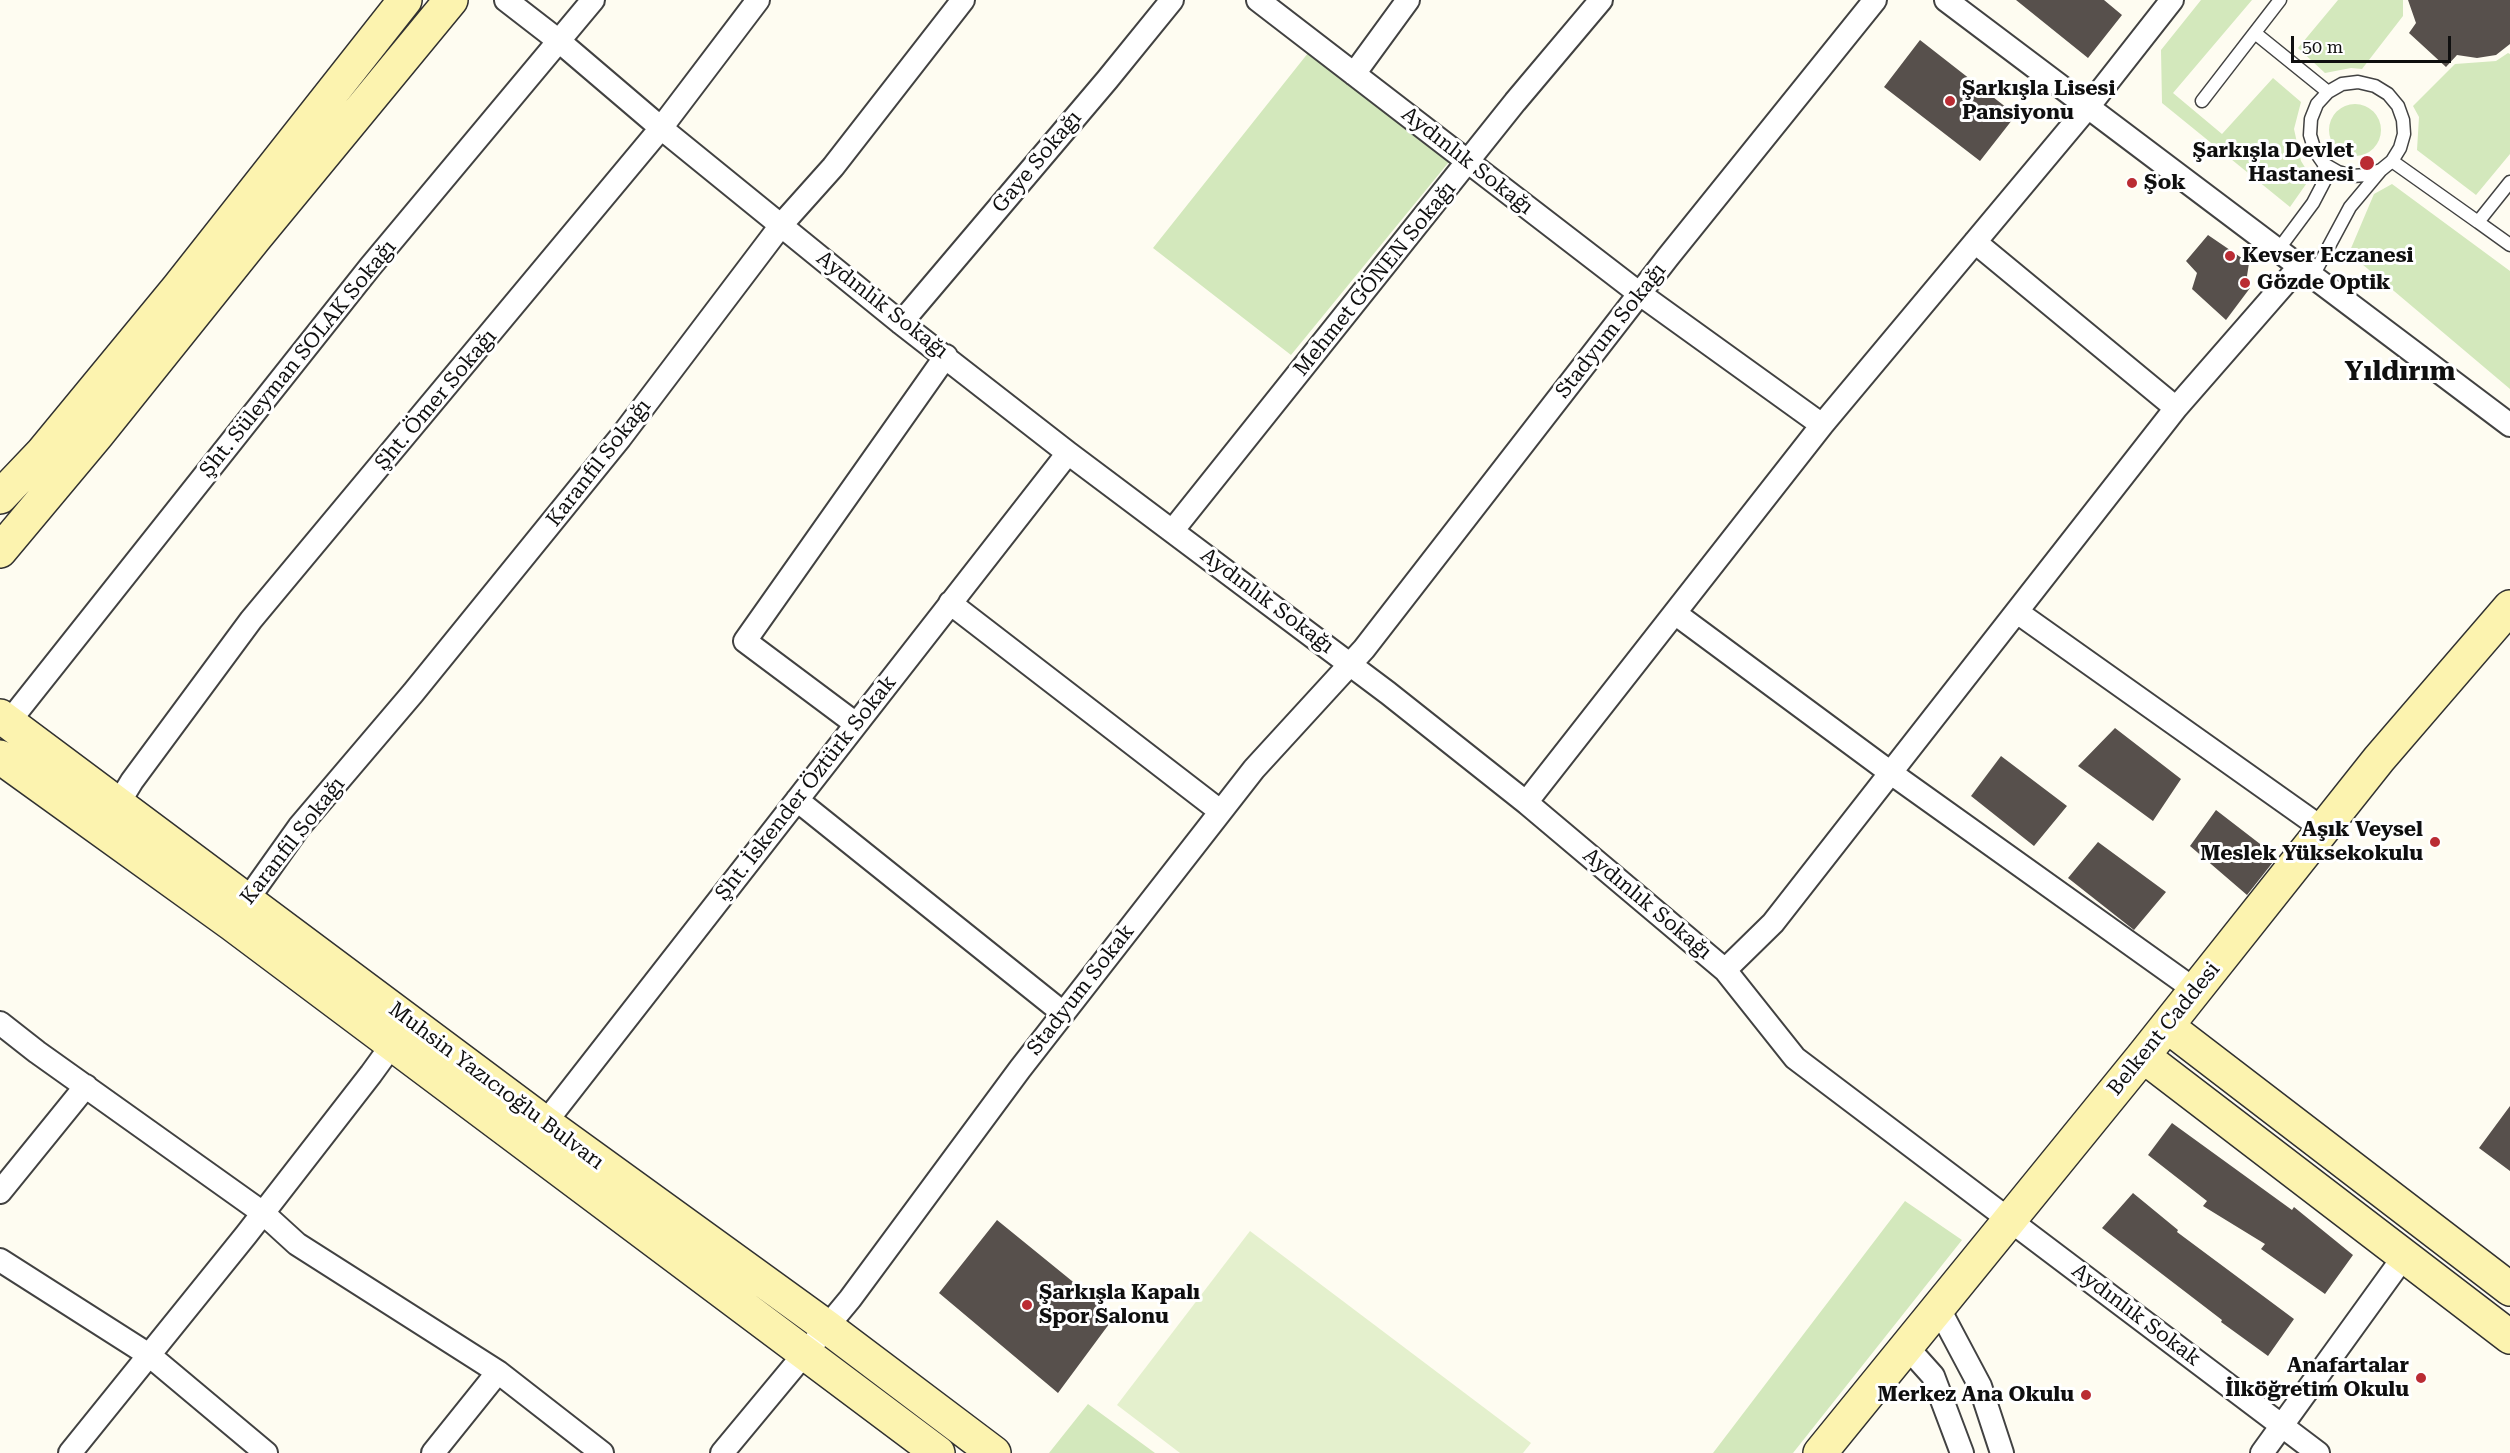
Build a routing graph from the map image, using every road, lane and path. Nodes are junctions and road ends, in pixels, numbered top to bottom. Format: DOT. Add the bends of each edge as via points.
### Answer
graph roads {
  1 [pos="405,0"];
  2 [pos="451,0"];
  3 [pos="506,0"];
  4 [pos="593,0"];
  5 [pos="758,0"];
  6 [pos="963,0"];
  7 [pos="1172,0"];
  8 [pos="1258,0"];
  9 [pos="1408,0"];
  10 [pos="1601,0"];
  11 [pos="1875,0"];
  12 [pos="1946,0"];
  13 [pos="2172,0"];
  14 [pos="2280,0"];
  15 [pos="2255,33"];
  16 [pos="559,41"];
  17 [pos="1354,74"];
  18 [pos="2328,92"];
  19 [pos="2202,101"];
  20 [pos="2088,107"];
  21 [pos="661,128"];
  22 [pos="2392,161"];
  23 [pos="1468,163"];
  24 [pos="2324,164"];
  25 [pos="2381,170"];
  26 [pos="2510,182"];
  27 [pos="2478,222"];
  28 [pos="782,224"];
  29 [pos="1976,242"];
  30 [pos="2510,245"];
  31 [pos="2278,250"];
  32 [pos="2306,271"];
  33 [pos="1640,294"];
  34 [pos="901,323"];
  35 [pos="946,356"];
  36 [pos="2176,408"];
  37 [pos="1822,425"];
  38 [pos="2510,425"];
  39 [pos="1068,453"];
  40 [pos="0,497"];
  41 [pos="1173,530"];
  42 [pos="0,551"];
  43 [pos="950,603"];
  44 [pos="2510,607"];
  45 [pos="2017,612"];
  46 [pos="1676,614"];
  47 [pos="1348,663"];
  48 [pos="4,719"];
  49 [pos="856,724"];
  50 [pos="0,757"];
  51 [pos="1891,773"];
  52 [pos="797,800"];
  53 [pos="118,804"];
  54 [pos="1528,804"];
  55 [pos="1220,812"];
  56 [pos="2323,829"];
  57 [pos="239,911"];
  58 [pos="1725,970"];
  59 [pos="2195,990"];
  60 [pos="1063,1013"];
  61 [pos="0,1023"];
  62 [pos="2167,1026"];
  63 [pos="392,1045"];
  64 [pos="2143,1056"];
  65 [pos="86,1086"];
  66 [pos="545,1124"];
  67 [pos="0,1192"];
  68 [pos="263,1213"];
  69 [pos="2011,1220"];
  70 [pos="2405,1255"];
  71 [pos="0,1260"];
  72 [pos="2510,1289"];
  73 [pos="1938,1307"];
  74 [pos="826,1327"];
  75 [pos="2510,1337"];
  76 [pos="1907,1347"];
  77 [pos="149,1355"];
  78 [pos="805,1355"];
  79 [pos="498,1372"];
  80 [pos="2282,1425"];
  81 [pos="70,1453"];
  82 [pos="266,1453"];
  83 [pos="433,1453"];
  84 [pos="602,1453"];
  85 [pos="722,1453"];
  86 [pos="938,1453"];
  87 [pos="994,1453"];
  88 [pos="1820,1453"];
  89 [pos="1962,1453"];
  90 [pos="2002,1453"];
  91 [pos="2262,1453"];
  92 [pos="2318,1453"];
  1 -- 40 [label="street" via="178,288 42,453"];
  2 -- 42 [label="street"];
  3 -- 16 [label="street, Aydınlık Sokağı"];
  4 -- 16 [label="street, Şht. Süleyman SOLAK Sokağı"];
  5 -- 21 [label="street, Şht. Ömer Sokağı"];
  6 -- 28 [label="street, Karanfil Sokağı" via="833,167"];
  7 -- 34 [label="street, Gaye Sokağı"];
  8 -- 17 [label="street, Aydınlık Sokağı"];
  9 -- 17 [label="street"];
  10 -- 23 [label="street, Mehmet GÖNEN Sokağı"];
  11 -- 33 [label="street, Stadyum Sokağı"];
  12 -- 20 [label="street"];
  13 -- 20 [label="street"];
  14 -- 15 [label="lane"];
  15 -- 18 [label="lane"];
  15 -- 19 [label="lane"];
  16 -- 21 [label="street, Aydınlık Sokağı"];
  16 -- 48 [label="street, Şht. Süleyman SOLAK Sokağı" via="370,267"];
  17 -- 23 [label="street, Aydınlık Sokağı"];
  18 -- 22 [label="lane" via="2342,84 2358,82 2388,94 2398,106 2404,134"];
  18 -- 24 [label="lane" via="2317,104 2310,135"];
  20 -- 29 [label="street"];
  20 -- 31 [label="street"];
  21 -- 28 [label="street, Aydınlık Sokağı"];
  21 -- 53 [label="street, Şht. Ömer Sokağı" via="251,620"];
  22 -- 25 [label="lane"];
  22 -- 27 [label="lane"];
  23 -- 33 [label="street, Aydınlık Sokağı"];
  23 -- 41 [label="street, Mehmet GÖNEN Sokağı"];
  24 -- 25 [label="lane" via="2352,176"];
  24 -- 31 [label="lane" via="2325,180 2313,203"];
  25 -- 32 [label="lane"];
  26 -- 27 [label="lane"];
  27 -- 30 [label="lane"];
  28 -- 34 [label="street, Aydınlık Sokağı"];
  28 -- 57 [label="street, Karanfil Sokağı" via="620,438 414,693 299,827"];
  29 -- 36 [label="street"];
  29 -- 37 [label="street"];
  31 -- 32 [label="street"];
  32 -- 36 [label="street"];
  32 -- 38 [label="street"];
  33 -- 37 [label="street, Aydınlık Sokağı"];
  33 -- 47 [label="street, Stadyum Sokağı" via="1364,649"];
  34 -- 35 [label="street, Aydınlık Sokağı"];
  35 -- 39 [label="street, Aydınlık Sokağı"];
  35 -- 49 [label="street" via="745,641"];
  36 -- 45 [label="street"];
  37 -- 46 [label="street"];
  39 -- 41 [label="street, Aydınlık Sokağı"];
  39 -- 43 [label="street, Şht. İskender Öztürk Sokak"];
  41 -- 47 [label="street, Aydınlık Sokağı"];
  43 -- 49 [label="street, Şht. İskender Öztürk Sokak"];
  43 -- 55 [label="street"];
  44 -- 56 [label="street, Belkent Caddesi"];
  45 -- 51 [label="street"];
  45 -- 56 [label="street"];
  46 -- 51 [label="street"];
  46 -- 54 [label="street"];
  47 -- 54 [label="street, Aydınlık Sokağı"];
  47 -- 55 [label="street, Stadyum Sokak"];
  48 -- 53 [label="street, Muhsin Yazıcıoğlu Bulvarı"];
  49 -- 52 [label="street, Şht. İskender Öztürk Sokak"];
  50 -- 57 [label="street, Muhsin Yazıcıoğlu Bulvarı"];
  51 -- 58 [label="street" via="1773,923"];
  51 -- 59 [label="street"];
  52 -- 60 [label="street"];
  52 -- 66 [label="street, Şht. İskender Öztürk Sokak"];
  53 -- 57 [label="street, Muhsin Yazıcıoğlu Bulvarı"];
  54 -- 58 [label="street, Aydınlık Sokağı"];
  55 -- 60 [label="street, Stadyum Sokak"];
  56 -- 59 [label="street, Belkent Caddesi"];
  57 -- 63 [label="street, Muhsin Yazıcıoğlu Bulvarı"];
  57 -- 66 [label="street, Muhsin Yazıcıoğlu Bulvarı"];
  58 -- 69 [label="street, Aydınlık Sokağı" via="1795,1058"];
  59 -- 62 [label="street, Belkent Caddesi"];
  60 -- 74 [label="street, Stadyum Sokak"];
  61 -- 65 [label="street"];
  62 -- 64 [label="street, Belkent Caddesi"];
  62 -- 72 [label="street"];
  63 -- 68 [label="street"];
  63 -- 78 [label="street, Muhsin Yazıcıoğlu Bulvarı"];
  64 -- 69 [label="street, Belkent Caddesi"];
  64 -- 70 [label="street"];
  65 -- 67 [label="street"];
  65 -- 68 [label="street"];
  66 -- 74 [label="street, Muhsin Yazıcıoğlu Bulvarı"];
  68 -- 77 [label="street"];
  68 -- 79 [label="street" via="297,1244"];
  69 -- 73 [label="street, Belkent Caddesi"];
  69 -- 80 [label="street, Aydınlık Sokak"];
  70 -- 75 [label="street"];
  70 -- 80 [label="street"];
  71 -- 77 [label="street"];
  73 -- 76 [label="street, Belkent Caddesi"];
  73 -- 90 [label="street" via="1980,1386"];
  74 -- 78 [label="street, Stadyum Sokak"];
  74 -- 87 [label="street, Muhsin Yazıcıoğlu Bulvarı"];
  76 -- 88 [label="street, Belkent Caddesi"];
  76 -- 89 [label="street" via="1933,1376"];
  77 -- 81 [label="street"];
  77 -- 82 [label="street"];
  78 -- 85 [label="street, Stadyum Sokak"];
  78 -- 86 [label="street, Muhsin Yazıcıoğlu Bulvarı"];
  79 -- 83 [label="street"];
  79 -- 84 [label="street"];
  80 -- 91 [label="street"];
  80 -- 92 [label="street, Aydınlık Sokak"];
}
